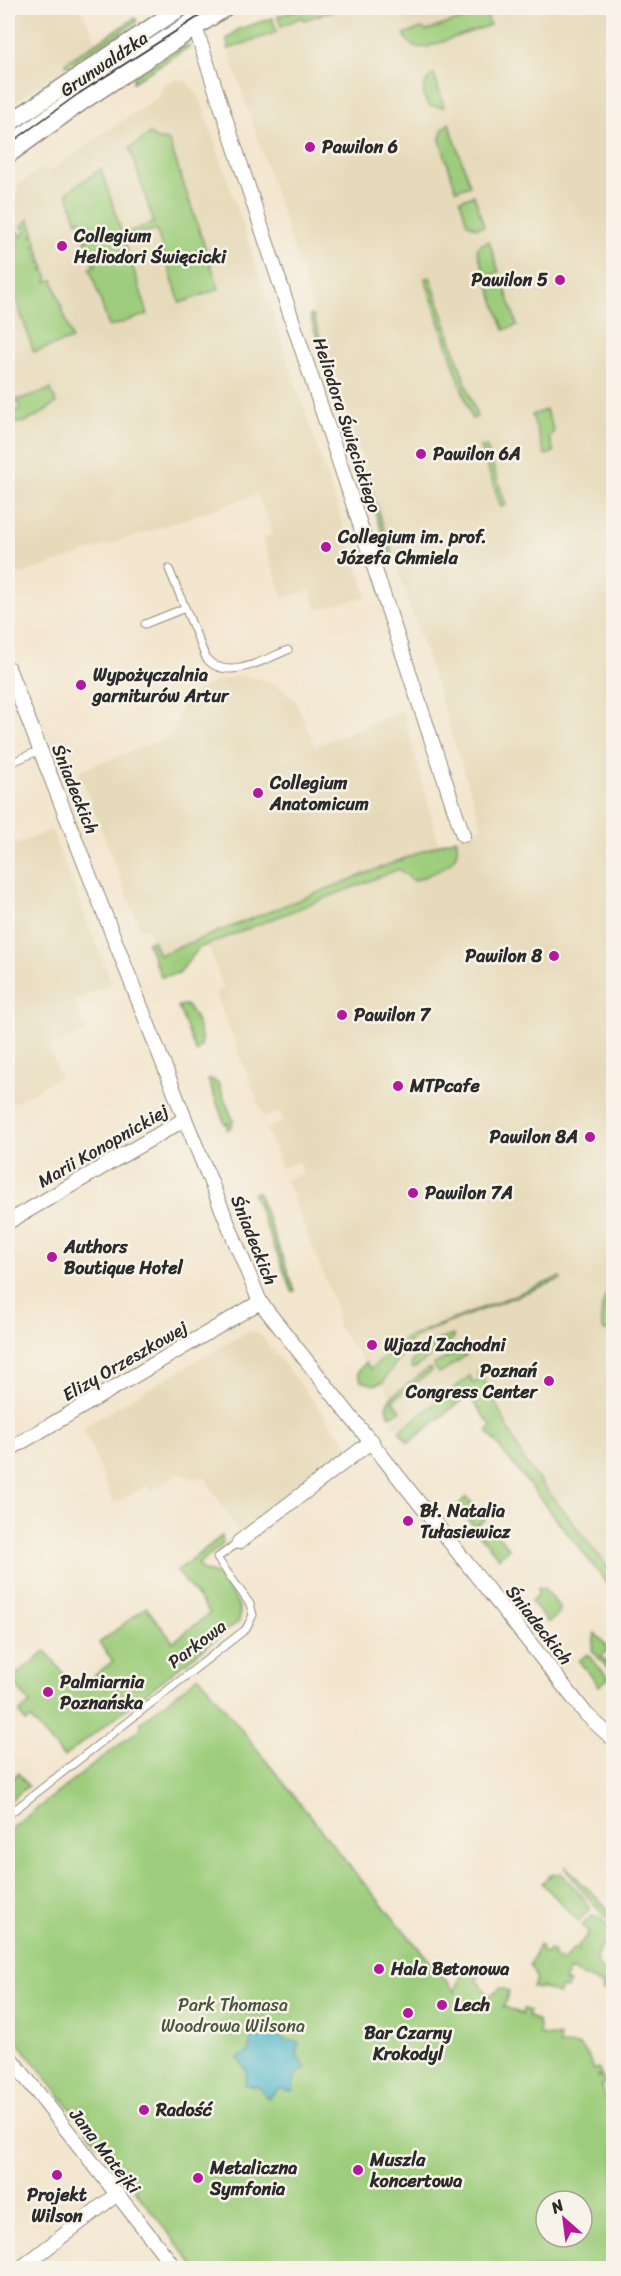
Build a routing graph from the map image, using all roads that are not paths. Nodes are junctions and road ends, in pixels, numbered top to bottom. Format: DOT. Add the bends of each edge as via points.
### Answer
graph roads {
  1 [pos="180,8"];
  2 [pos="205,8"];
  3 [pos="225,8"];
  4 [pos="195,27"];
  5 [pos="8,124"];
  6 [pos="8,140"];
  7 [pos="8,155"];
  8 [pos="169,569"];
  9 [pos="185,608"];
  10 [pos="145,624"];
  11 [pos="288,650"];
  12 [pos="8,668"];
  13 [pos="40,750"];
  14 [pos="8,764"];
  15 [pos="464,835"];
  16 [pos="185,1119"];
  17 [pos="8,1222"];
  18 [pos="260,1302"];
  19 [pos="372,1441"];
  20 [pos="8,1450"];
  21 [pos="239,1542"];
  22 [pos="614,1740"];
  23 [pos="8,1815"];
  24 [pos="8,2055"];
  25 [pos="117,2194"];
  26 [pos="21,2268"];
  27 [pos="175,2268"];
  1 -- 5 [label="street, Grunwaldzka"];
  2 -- 6 [label="lane, Grunwaldzka"];
  3 -- 4 [label="street, Grunwaldzka"];
  4 -- 7 [label="street, Grunwaldzka"];
  4 -- 15 [label="street, Heliodora Święcickiego"];
  8 -- 9 [label="lane"];
  9 -- 10 [label="lane"];
  9 -- 11 [label="lane" via="206,658 218,667 246,667"];
  12 -- 13 [label="street, Śniadeckich"];
  13 -- 14 [label="lane"];
  13 -- 16 [label="street, Śniadeckich"];
  16 -- 17 [label="street, Marii Konopnickiej"];
  16 -- 18 [label="street, Śniadeckich"];
  18 -- 19 [label="street, Śniadeckich"];
  18 -- 20 [label="street, Elizy Orzeszkowej"];
  19 -- 21 [label="street, Parkowa"];
  19 -- 22 [label="street, Śniadeckich" via="586,1714"];
  21 -- 23 [label="lane, Parkowa" via="217,1558 250,1604 253,1616 246,1629"];
  24 -- 25 [label="street, Jana Matejki"];
  25 -- 26 [label="street"];
  25 -- 27 [label="street, Jana Matejki"];
}
